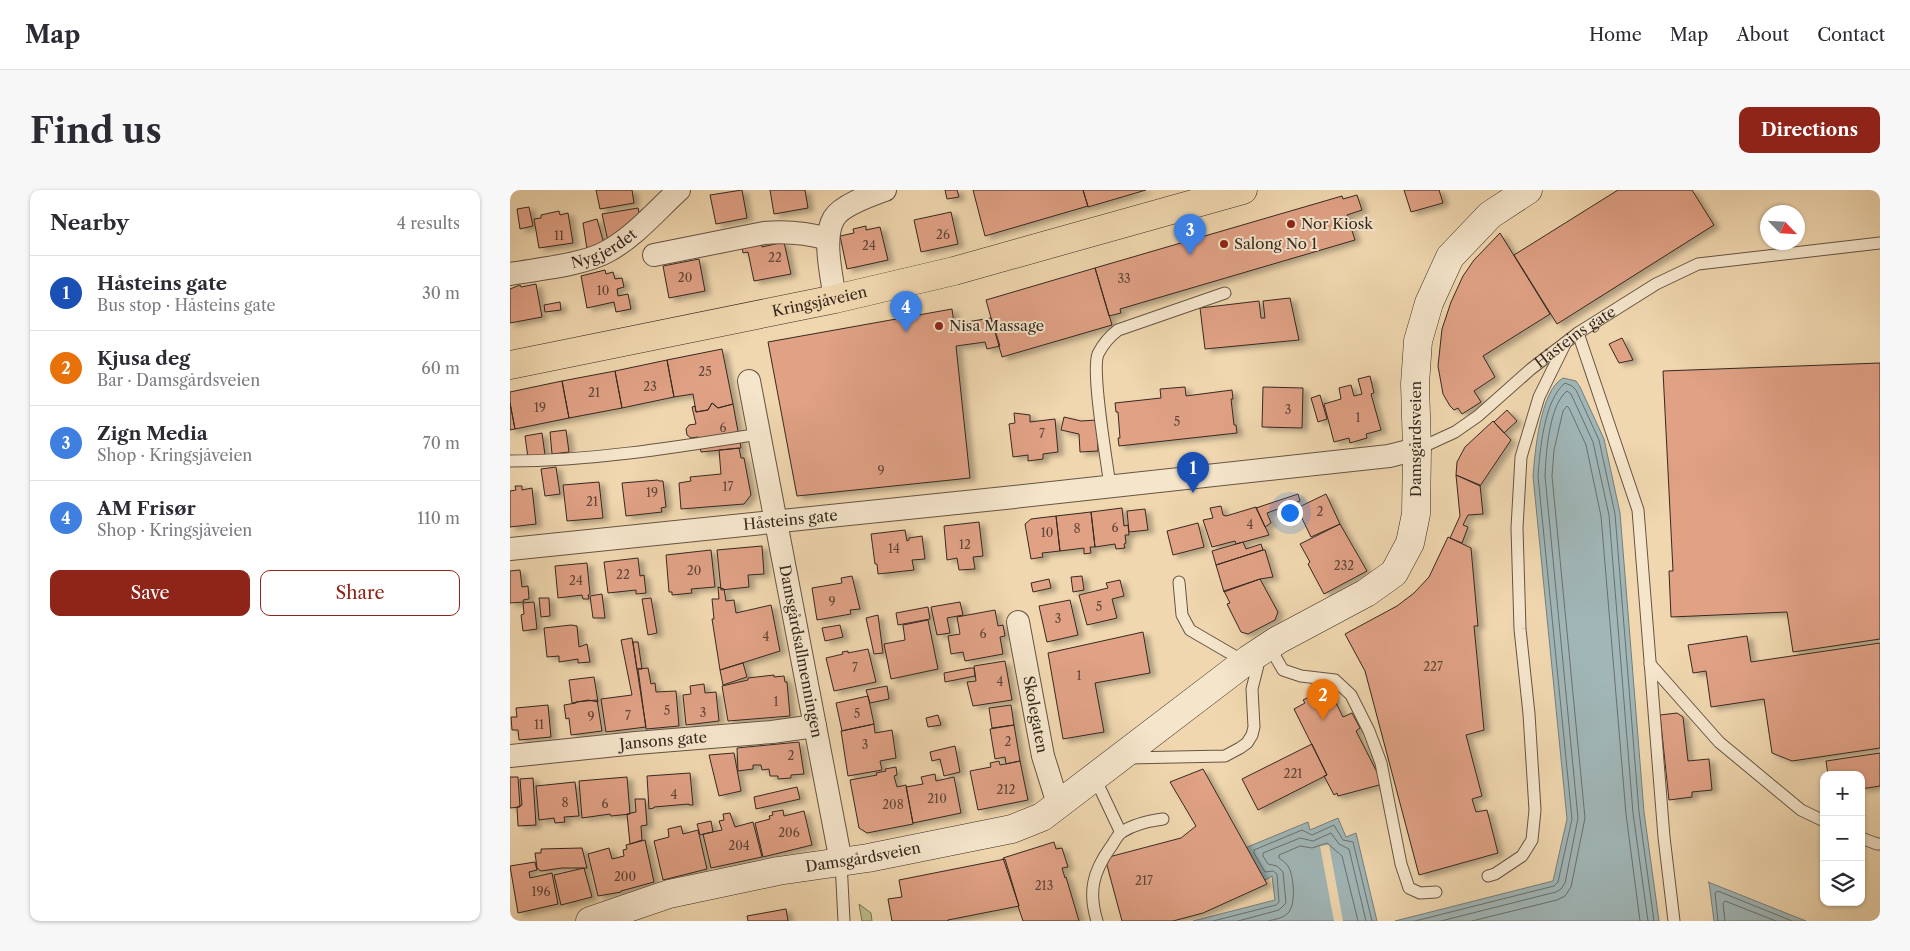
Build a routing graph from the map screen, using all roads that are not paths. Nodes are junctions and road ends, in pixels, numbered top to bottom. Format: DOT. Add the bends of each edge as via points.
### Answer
graph roads {
  1 [pos="678,190"];
  2 [pos="885,190"];
  3 [pos="1243,190"];
  4 [pos="1528,190"];
  5 [pos="828,239"];
  6 [pos="1880,244"];
  7 [pos="654,255"];
  8 [pos="510,274"];
  9 [pos="1225,293"];
  10 [pos="835,299"];
  11 [pos="1578,333"];
  12 [pos="1565,344"];
  13 [pos="510,365"];
  14 [pos="749,382"];
  15 [pos="759,434"];
  16 [pos="1417,449"];
  17 [pos="510,460"];
  18 [pos="1110,486"];
  19 [pos="775,521"];
  20 [pos="510,549"];
  21 [pos="1178,582"];
  22 [pos="1018,622"];
  23 [pos="1259,653"];
  24 [pos="1650,664"];
  25 [pos="815,726"];
  26 [pos="510,756"];
  27 [pos="1119,758"];
  28 [pos="1094,776"];
  29 [pos="1058,804"];
  30 [pos="1162,819"];
  31 [pos="1820,819"];
  32 [pos="1121,833"];
  33 [pos="1865,839"];
  34 [pos="1880,844"];
  35 [pos="841,862"];
  36 [pos="1488,876"];
  37 [pos="1436,892"];
  38 [pos="590,921"];
  39 [pos="844,921"];
  40 [pos="1097,921"];
  41 [pos="1674,921"];
  1 -- 8 [label="street, Nygjerdet" via="626,239 607,252 581,261"];
  2 -- 5 [label="street" via="856,201 834,217"];
  3 -- 10 [label="main road, Kringsjåveien" via="954,271"];
  4 -- 16 [label="street, Damsgårdsveien" via="1490,215 1450,257 1429,303 1418,341 1415,384"];
  5 -- 7 [label="street" via="812,234 764,233"];
  5 -- 10 [label="street"];
  6 -- 11 [label="lane, Håsteins gate" via="1698,264 1656,284"];
  9 -- 18 [label="lane" via="1118,330 1108,338 1098,355 1096,376"];
  10 -- 13 [label="main road, Kringsjåveien"];
  11 -- 12 [label="lane, Håsteins gate"];
  11 -- 24 [label="lane" via="1638,510"];
  12 -- 16 [label="lane, Håsteins gate" via="1478,416 1455,432"];
  12 -- 36 [label="lane" via="1538,397 1521,457 1516,528 1520,629 1535,810 1532,840 1522,856"];
  14 -- 15 [label="street, Damsgårdsallmenningen"];
  15 -- 17 [label="lane" via="686,446 543,461"];
  15 -- 19 [label="street, Damsgårdsallmenningen"];
  16 -- 18 [label="street, Håsteins gate" via="1389,456"];
  16 -- 23 [label="street, Damsgårdsveien" via="1416,514 1410,543 1394,573 1366,593"];
  18 -- 19 [label="street, Håsteins gate"];
  19 -- 20 [label="street, Håsteins gate"];
  19 -- 25 [label="street, Damsgårdsallmenningen"];
  21 -- 23 [label="lane" via="1182,615 1190,630"];
  22 -- 29 [label="street, Skolegaten" via="1043,756"];
  23 -- 27 [label="street, Damsgårdsveien"];
  23 -- 27 [label="lane" via="1252,688 1254,727 1247,743 1225,756"];
  23 -- 37 [label="lane" via="1283,670 1335,680 1351,695 1381,763 1401,864 1409,888 1420,893"];
  24 -- 31 [label="lane" via="1719,742 1801,810"];
  24 -- 41 [label="lane"];
  25 -- 26 [label="street, Jansons gate"];
  25 -- 35 [label="street, Damsgårdsallmenningen"];
  27 -- 28 [label="street, Damsgårdsveien"];
  28 -- 29 [label="street, Damsgårdsveien"];
  28 -- 32 [label="lane"];
  29 -- 35 [label="street, Damsgårdsveien" via="1042,817 1012,829"];
  30 -- 32 [label="lane" via="1145,821"];
  32 -- 40 [label="lane" via="1099,863 1094,878 1092,905"];
  33 -- 34 [label="lane"];
  35 -- 38 [label="street, Damsgårdsveien" via="778,870 669,894"];
  35 -- 39 [label="lane, Damsgårdsallmenningen"];
}
